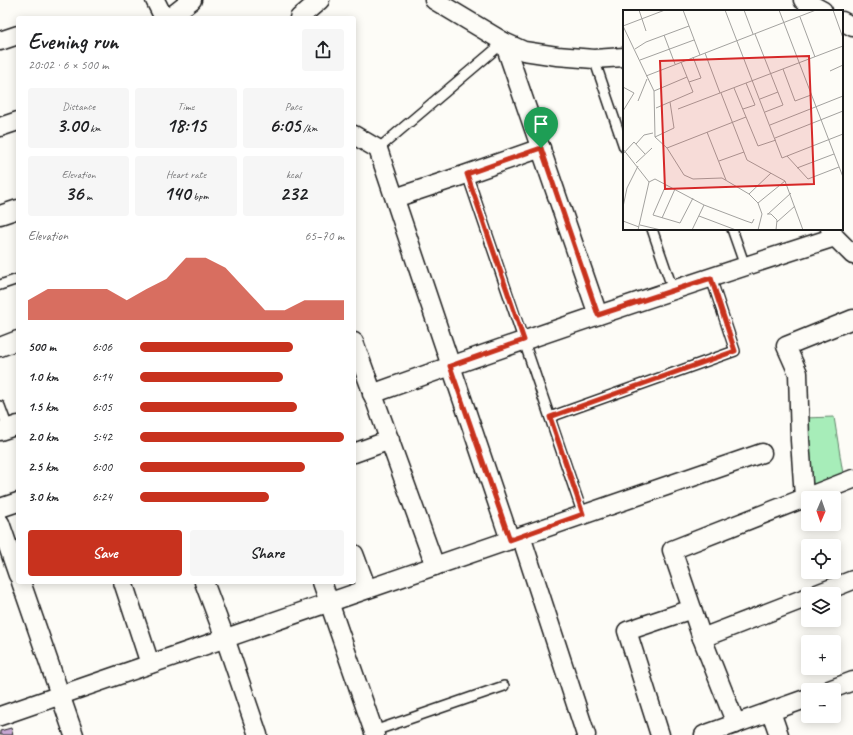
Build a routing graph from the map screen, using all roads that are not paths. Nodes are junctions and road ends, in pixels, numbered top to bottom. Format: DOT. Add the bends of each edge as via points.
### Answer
graph roads {
  1 [pos="155,0"];
  2 [pos="192,0"];
  3 [pos="320,0"];
  4 [pos="434,0"];
  5 [pos="802,0"];
  6 [pos="821,10"];
  7 [pos="163,16"];
  8 [pos="172,16"];
  9 [pos="301,16"];
  10 [pos="16,36"];
  11 [pos="0,41"];
  12 [pos="504,42"];
  13 [pos="623,57"];
  14 [pos="594,60"];
  15 [pos="16,122"];
  16 [pos="0,127"];
  17 [pos="356,136"];
  18 [pos="623,144"];
  19 [pos="541,148"];
  20 [pos="378,149"];
  21 [pos="467,174"];
  22 [pos="395,198"];
  23 [pos="16,210"];
  24 [pos="0,215"];
  25 [pos="652,230"];
  26 [pos="732,230"];
  27 [pos="833,233"];
  28 [pos="853,255"];
  29 [pos="745,266"];
  30 [pos="711,278"];
  31 [pos="16,280"];
  32 [pos="0,285"];
  33 [pos="673,290"];
  34 [pos="598,315"];
  35 [pos="853,319"];
  36 [pos="524,340"];
  37 [pos="16,341"];
  38 [pos="0,347"];
  39 [pos="356,348"];
  40 [pos="450,366"];
  41 [pos="372,394"];
  42 [pos="0,406"];
  43 [pos="550,417"];
  44 [pos="9,428"];
  45 [pos="390,440"];
  46 [pos="356,452"];
  47 [pos="762,453"];
  48 [pos="853,479"];
  49 [pos="804,491"];
  50 [pos="820,491"];
  51 [pos="801,498"];
  52 [pos="16,503"];
  53 [pos="0,508"];
  54 [pos="583,514"];
  55 [pos="0,523"];
  56 [pos="516,538"];
  57 [pos="356,559"];
  58 [pos="435,566"];
  59 [pos="16,568"];
  60 [pos="853,580"];
  61 [pos="22,584"];
  62 [pos="124,584"];
  63 [pos="205,584"];
  64 [pos="323,584"];
  65 [pos="835,587"];
  66 [pos="367,589"];
  67 [pos="801,600"];
  68 [pos="329,602"];
  69 [pos="692,608"];
  70 [pos="225,638"];
  71 [pos="702,638"];
  72 [pos="150,664"];
  73 [pos="853,681"];
  74 [pos="504,686"];
  75 [pos="841,686"];
  76 [pos="60,695"];
  77 [pos="801,701"];
  78 [pos="770,712"];
  79 [pos="0,716"];
  80 [pos="736,724"];
  81 [pos="374,733"];
  82 [pos="74,735"];
  83 [pos="258,735"];
  84 [pos="586,735"];
  85 [pos="660,735"];
  86 [pos="704,735"];
  87 [pos="779,735"];
  1 -- 7 [label="street"];
  2 -- 8 [label="street"];
  3 -- 9 [label="street"];
  4 -- 12 [label="street"];
  5 -- 6 [label="street"];
  10 -- 11 [label="street"];
  12 -- 14 [label="street" via="524,51"];
  12 -- 19 [label="street"];
  12 -- 20 [label="lane"];
  13 -- 14 [label="street"];
  14 -- 18 [label="lane"];
  15 -- 16 [label="street"];
  17 -- 20 [label="street"];
  19 -- 21 [label="street"];
  19 -- 34 [label="street"];
  20 -- 22 [label="street"];
  21 -- 22 [label="street"];
  21 -- 36 [label="lane"];
  22 -- 40 [label="street"];
  23 -- 24 [label="street"];
  25 -- 33 [label="lane"];
  26 -- 29 [label="lane"];
  27 -- 28 [label="street"];
  27 -- 29 [label="street"];
  29 -- 30 [label="street"];
  30 -- 33 [label="street"];
  30 -- 43 [label="lane" via="735,351"];
  31 -- 32 [label="lane"];
  33 -- 34 [label="street"];
  34 -- 36 [label="street"];
  35 -- 49 [label="street" via="786,346 798,373"];
  36 -- 40 [label="street"];
  36 -- 43 [label="lane"];
  37 -- 38 [label="street"];
  39 -- 41 [label="street"];
  40 -- 41 [label="street"];
  40 -- 56 [label="street"];
  41 -- 45 [label="street"];
  42 -- 44 [label="lane"];
  43 -- 54 [label="lane"];
  45 -- 46 [label="street"];
  45 -- 58 [label="street"];
  47 -- 54 [label="street"];
  48 -- 50 [label="street"];
  51 -- 69 [label="street" via="672,550"];
  52 -- 53 [label="street"];
  54 -- 56 [label="street"];
  55 -- 59 [label="street"];
  56 -- 58 [label="street"];
  56 -- 84 [label="street"];
  57 -- 66 [label="street"];
  58 -- 66 [label="street"];
  60 -- 65 [label="street"];
  61 -- 76 [label="street"];
  62 -- 72 [label="street"];
  63 -- 70 [label="street"];
  64 -- 68 [label="street"];
  66 -- 68 [label="street"];
  67 -- 71 [label="street"];
  68 -- 70 [label="street"];
  68 -- 81 [label="street"];
  69 -- 71 [label="street"];
  69 -- 85 [label="street" via="627,631"];
  70 -- 72 [label="street"];
  70 -- 83 [label="street"];
  71 -- 80 [label="street"];
  72 -- 76 [label="street"];
  73 -- 75 [label="street"];
  74 -- 81 [label="lane"];
  76 -- 79 [label="street"];
  76 -- 82 [label="street"];
  77 -- 78 [label="street"];
  78 -- 80 [label="street"];
  78 -- 87 [label="street"];
  80 -- 86 [label="street"];
}
